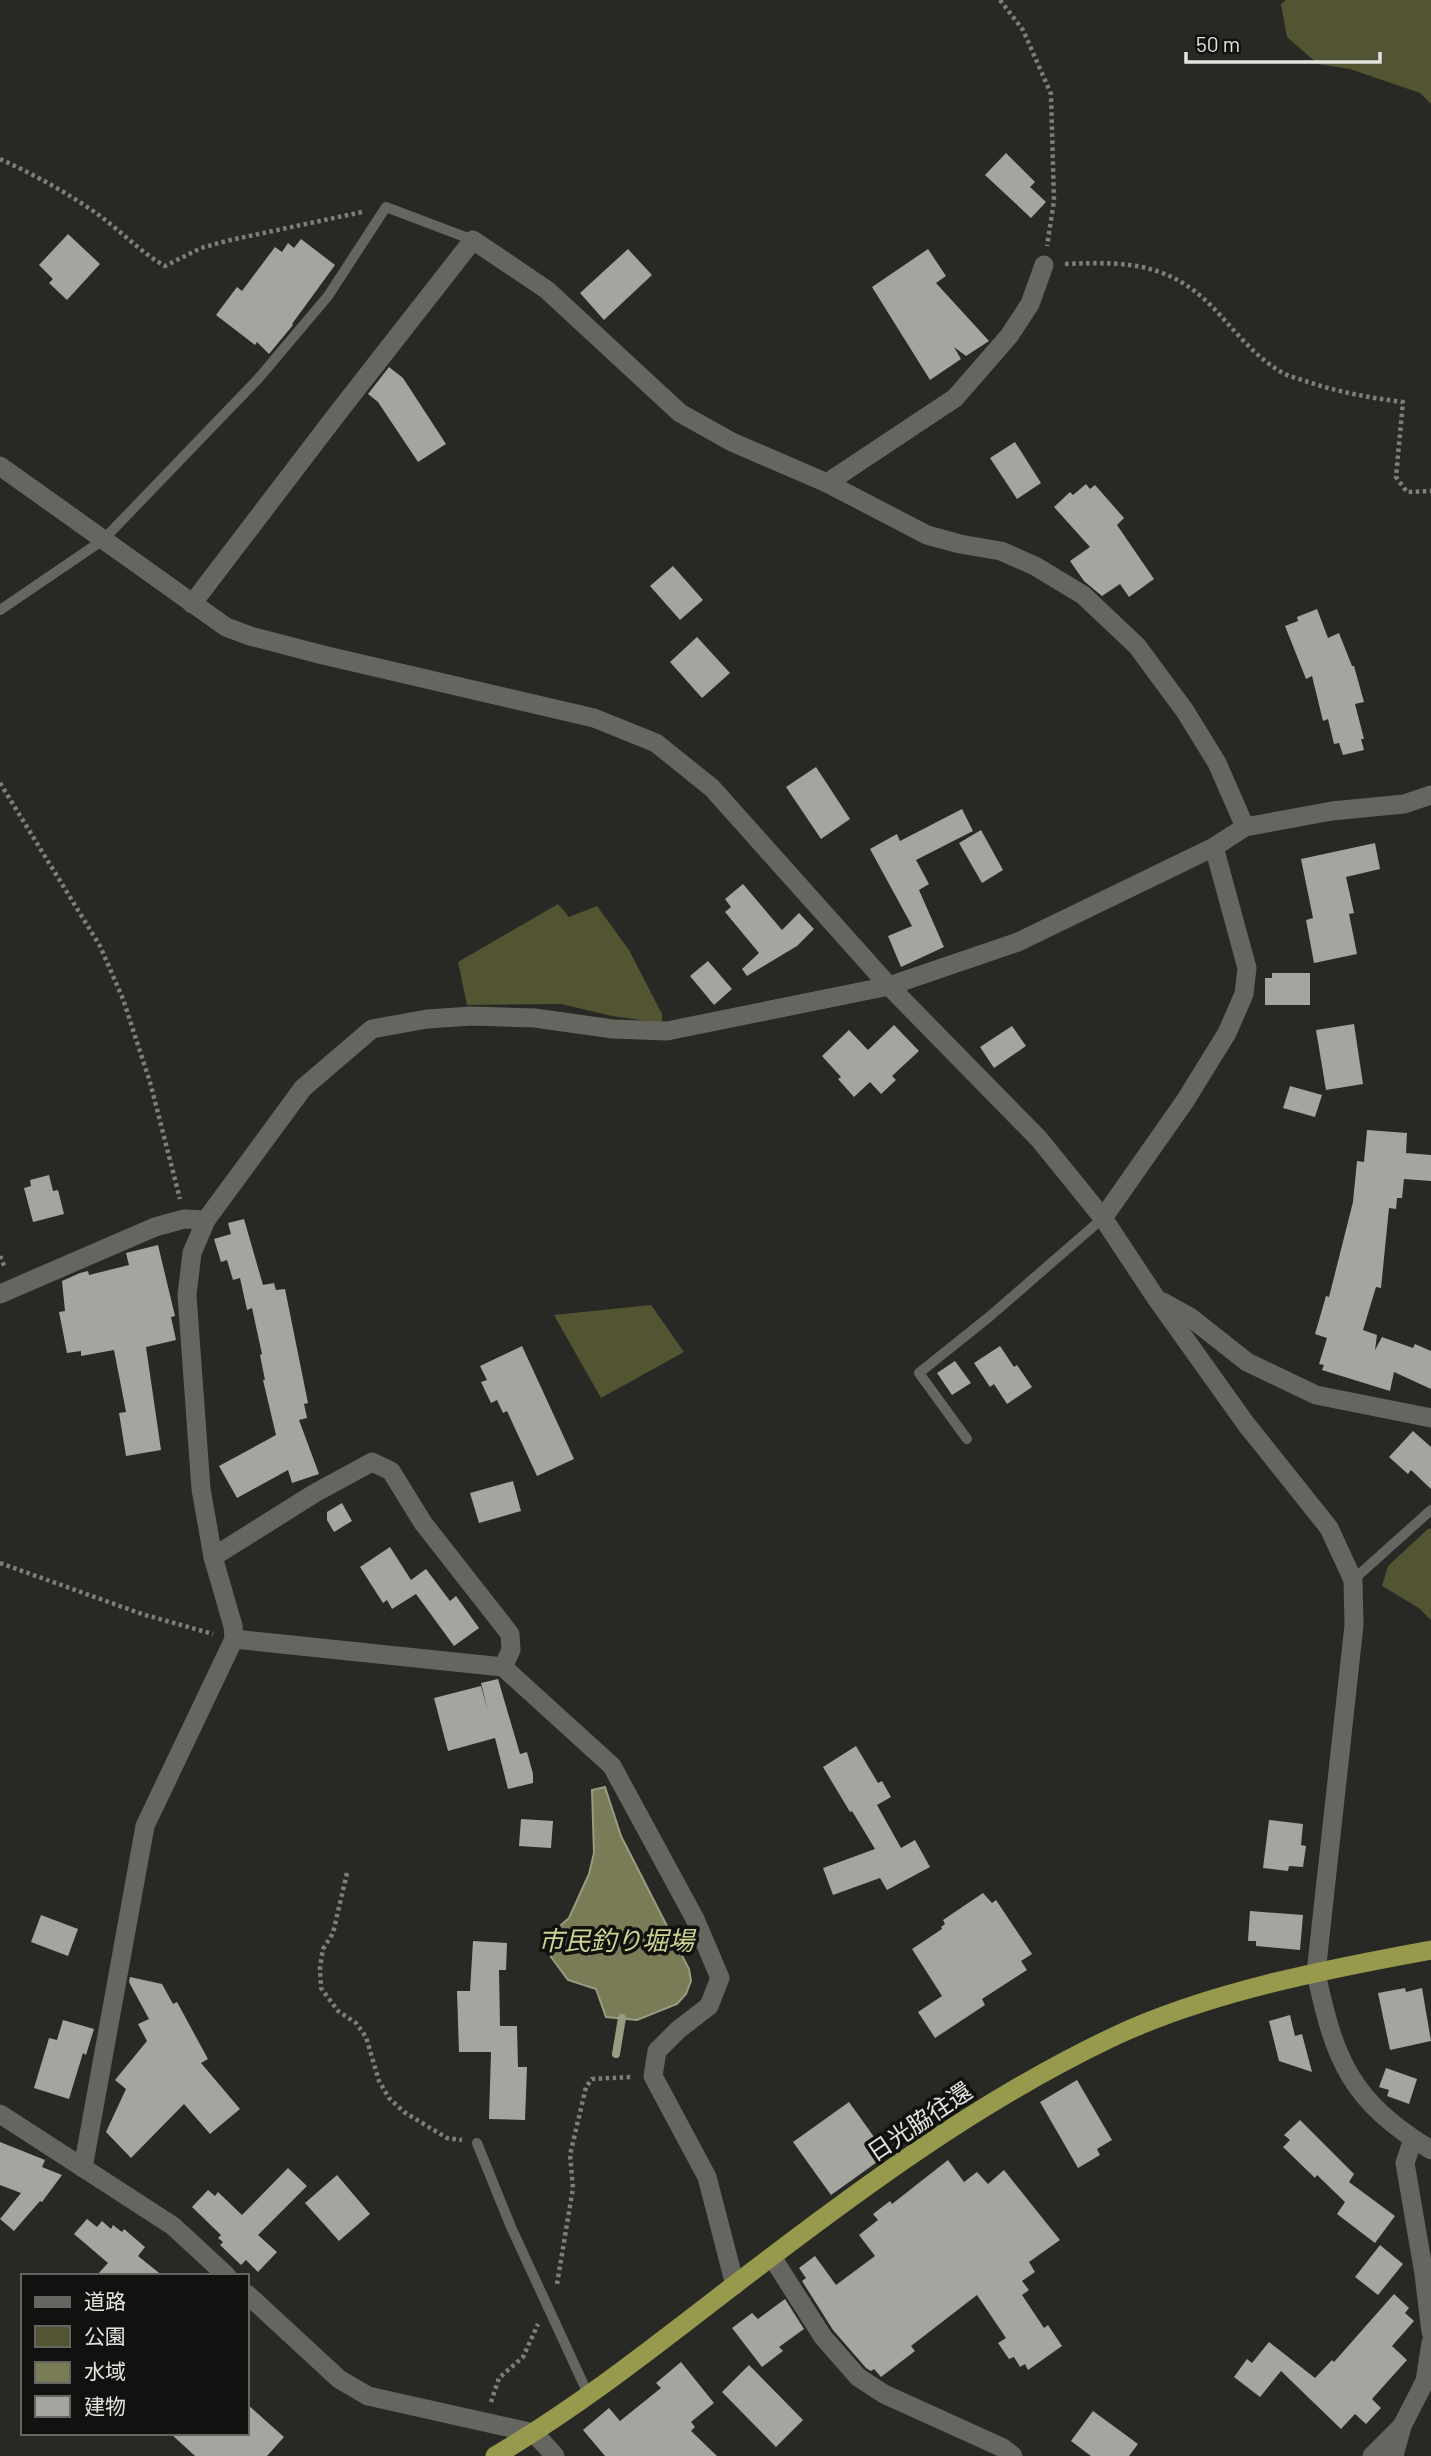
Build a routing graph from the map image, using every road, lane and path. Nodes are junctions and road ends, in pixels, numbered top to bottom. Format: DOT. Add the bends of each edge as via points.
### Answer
graph roads {
  1 [pos="1000,0"];
  2 [pos="0,159"];
  3 [pos="386,206"];
  4 [pos="473,240"];
  5 [pos="1044,265"];
  6 [pos="0,466"];
  7 [pos="827,483"];
  8 [pos="1431,491"];
  9 [pos="103,540"];
  10 [pos="192,604"];
  11 [pos="0,610"];
  12 [pos="0,783"];
  13 [pos="1431,795"];
  14 [pos="1245,827"];
  15 [pos="1214,847"];
  16 [pos="889,986"];
  17 [pos="1103,1218"];
  18 [pos="184,1219"];
  19 [pos="206,1220"];
  20 [pos="0,1294"];
  21 [pos="1156,1298"];
  22 [pos="1431,1418"];
  23 [pos="967,1439"];
  24 [pos="1431,1510"];
  25 [pos="213,1557"];
  26 [pos="0,1563"];
  27 [pos="1353,1580"];
  28 [pos="234,1639"];
  29 [pos="503,1667"];
  30 [pos="347,1873"];
  31 [pos="1431,1950"];
  32 [pos="1316,1973"];
  33 [pos="653,2076"];
  34 [pos="1,2115"];
  35 [pos="1413,2139"];
  36 [pos="477,2143"];
  37 [pos="1431,2150"];
  38 [pos="83,2168"];
  39 [pos="772,2258"];
  40 [pos="225,2274"];
  41 [pos="735,2285"];
  42 [pos="248,2295"];
  43 [pos="547,2302"];
  44 [pos="1431,2332"];
  45 [pos="1431,2343"];
  46 [pos="589,2396"];
  47 [pos="484,2422"];
  48 [pos="1402,2426"];
  49 [pos="534,2433"];
  50 [pos="495,2456"];
  51 [pos="555,2456"];
  52 [pos="1013,2456"];
  53 [pos="1371,2456"];
  54 [pos="1394,2456"];
  1 -- 5 [label="path" via="1023,30 1051,94 1054,201"];
  2 -- 3 [label="path" via="95,213 165,266 226,241"];
  3 -- 4 [label="lane"];
  3 -- 9 [label="lane" via="328,296 258,379"];
  4 -- 7 [label="street" via="547,290 680,413 732,442"];
  4 -- 10 [label="street"];
  5 -- 7 [label="street" via="1030,304 1009,336 955,398"];
  5 -- 8 [label="path" via="1112,262 1163,271 1191,286 1247,344 1284,373 1334,390 1402,402 1396,477 1407,492"];
  6 -- 9 [label="street"];
  7 -- 14 [label="street" via="927,535 1001,551 1083,595 1137,646 1185,712 1217,763"];
  9 -- 10 [label="street"];
  9 -- 11 [label="lane"];
  10 -- 16 [label="street" via="250,636 594,718 656,743 712,789"];
  12 -- 18 [label="path" via="100,946 123,999 150,1082"];
  13 -- 14 [label="street" via="1404,804"];
  14 -- 15 [label="street"];
  15 -- 16 [label="street" via="1018,942"];
  15 -- 17 [label="street" via="1247,968 1244,994 1227,1034 1199,1079"];
  16 -- 17 [label="street" via="1039,1139"];
  16 -- 19 [label="street" via="667,1031 472,1016 372,1029 303,1088"];
  17 -- 21 [label="street"];
  17 -- 23 [label="lane" via="919,1373"];
  18 -- 19 [label="street"];
  18 -- 20 [label="street" via="155,1227"];
  19 -- 25 [label="street" via="192,1253 187,1295 201,1489"];
  21 -- 22 [label="street" via="1190,1317 1247,1362 1317,1395"];
  21 -- 27 [label="street" via="1246,1424 1329,1528"];
  24 -- 27 [label="lane"];
  25 -- 28 [label="street"];
  25 -- 29 [label="street" via="372,1462 391,1471 423,1523 510,1634 511,1650"];
  26 -- 28 [label="path" via="152,1617"];
  27 -- 32 [label="street" via="1353,1625"];
  28 -- 29 [label="street"];
  28 -- 38 [label="street" via="145,1826"];
  29 -- 33 [label="street" via="612,1766 695,1919 720,1978 709,2006 657,2051"];
  30 -- 36 [label="path" via="333,1933 323,1949 321,1988 366,2037 389,2098 447,2138"];
  31 -- 32 [label="highway, 日光脇往還"];
  32 -- 35 [label="street" via="1326,2017 1348,2076 1383,2116"];
  32 -- 39 [label="highway, 日光脇往還" via="1195,2004 1057,2065 918,2150"];
  33 -- 41 [label="street" via="707,2177"];
  33 -- 43 [label="path" via="592,2079 586,2087 570,2155 573,2188 558,2282"];
  34 -- 38 [label="street"];
  35 -- 37 [label="street"];
  35 -- 44 [label="street" via="1405,2163"];
  36 -- 43 [label="lane"];
  38 -- 40 [label="street" via="173,2226"];
  39 -- 41 [label="highway, 日光脇往還"];
  39 -- 52 [label="street" via="823,2337 858,2377"];
  41 -- 46 [label="highway, 日光脇往還"];
  42 -- 47 [label="street" via="339,2379 368,2396"];
  43 -- 46 [label="lane"];
  43 -- 47 [label="path" via="523,2357 499,2378"];
  45 -- 48 [label="street" via="1425,2381"];
  46 -- 49 [label="highway, 日光脇往還"];
  47 -- 49 [label="street"];
  48 -- 53 [label="street"];
  48 -- 54 [label="street"];
  49 -- 50 [label="highway, 日光脇往還"];
  49 -- 51 [label="street"];
}
